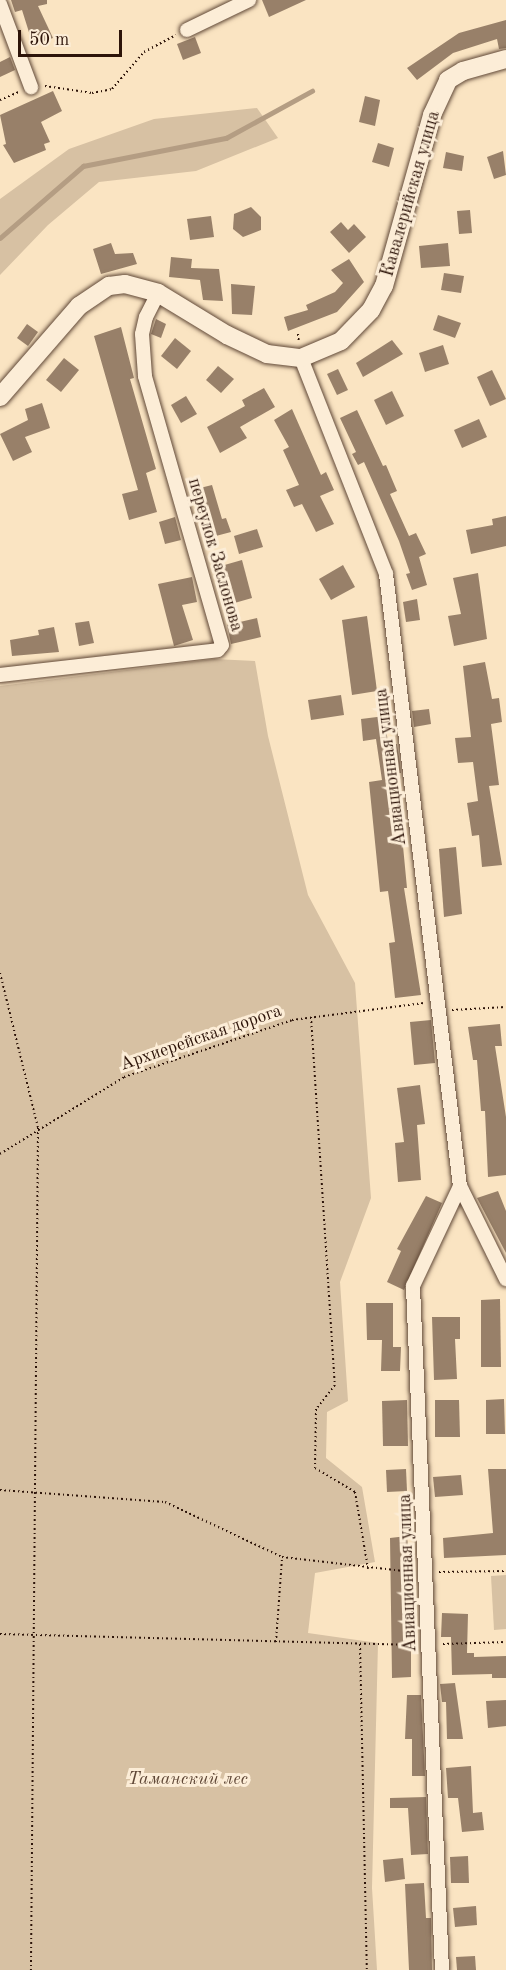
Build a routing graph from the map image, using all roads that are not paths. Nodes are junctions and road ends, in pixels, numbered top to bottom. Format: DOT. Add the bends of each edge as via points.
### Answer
graph roads {
  1 [pos="249,0"];
  2 [pos="0,4"];
  3 [pos="187,30"];
  4 [pos="506,59"];
  5 [pos="31,87"];
  6 [pos="158,293"];
  7 [pos="301,358"];
  8 [pos="0,397"];
  9 [pos="0,675"];
  10 [pos="460,1186"];
  11 [pos="506,1279"];
  12 [pos="442,1970"];
  1 -- 3 [label="street"];
  2 -- 5 [label="street"];
  4 -- 7 [label="street, Кавалерийская улица" via="463,71 448,80 432,115 395,256 371,309 341,342"];
  6 -- 7 [label="street, Кавалерийская улица" via="248,346 276,356"];
  6 -- 8 [label="street, Кавалерийская улица" via="124,284 93,293"];
  6 -- 9 [label="street, переулок Заслонова" via="142,334 145,376 222,645 218,650"];
  7 -- 10 [label="street, Авиационная улица" via="386,574"];
  10 -- 11 [label="street, Авиационная улица"];
  10 -- 12 [label="street, Авиационная улица" via="413,1286"];
}
